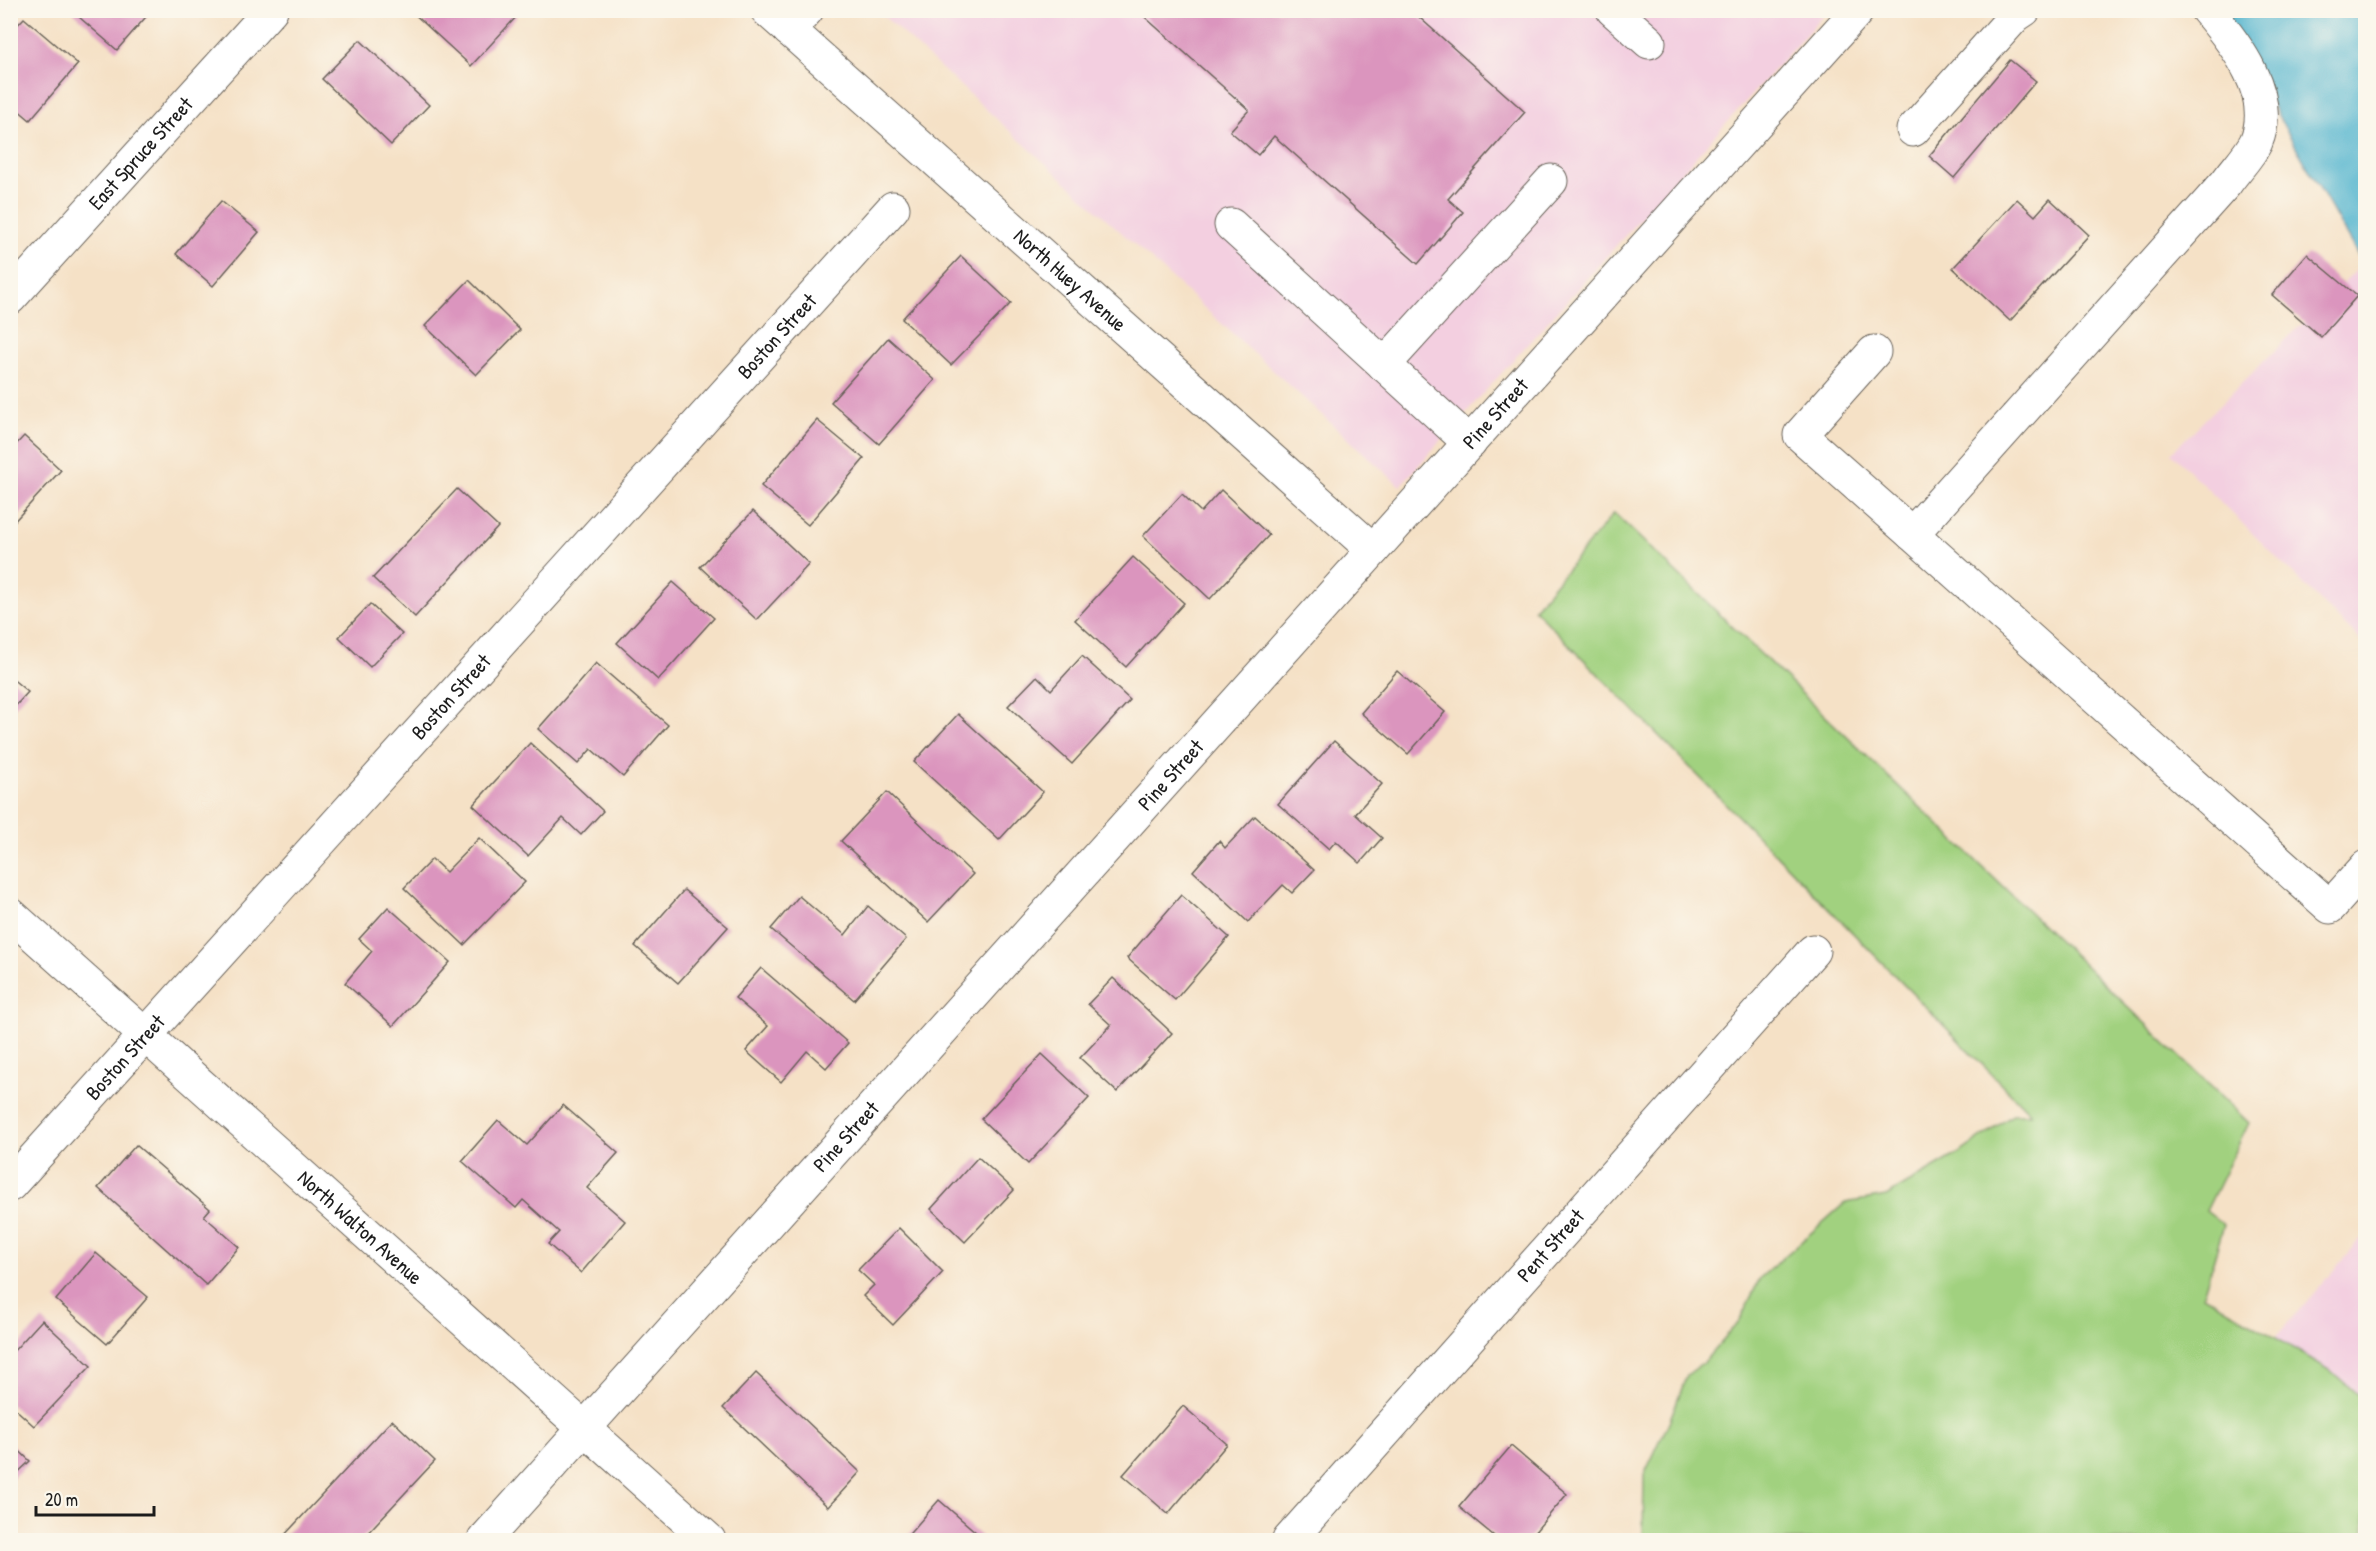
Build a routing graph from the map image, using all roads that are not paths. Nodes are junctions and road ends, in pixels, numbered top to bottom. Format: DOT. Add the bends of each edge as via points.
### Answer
graph roads {
  1 [pos="272,10"];
  2 [pos="1613,10"];
  3 [pos="1858,10"];
  4 [pos="2024,10"];
  5 [pos="2207,10"];
  6 [pos="788,17"];
  7 [pos="1649,42"];
  8 [pos="1913,130"];
  9 [pos="1551,181"];
  10 [pos="892,208"];
  11 [pos="1231,225"];
  12 [pos="10,298"];
  13 [pos="1874,352"];
  14 [pos="1384,365"];
  15 [pos="1470,443"];
  16 [pos="1912,534"];
  17 [pos="1373,550"];
  18 [pos="2366,867"];
  19 [pos="10,914"];
  20 [pos="1813,951"];
  21 [pos="146,1035"];
  22 [pos="10,1185"];
  23 [pos="585,1428"];
  24 [pos="484,1540"];
  25 [pos="709,1540"];
  26 [pos="1288,1540"];
  1 -- 12 [label="street, East Spruce Street"];
  2 -- 7 [label="street"];
  3 -- 15 [label="street, Pine Street"];
  4 -- 8 [label="street"];
  5 -- 16 [label="street" via="2231,38 2251,75 2263,112 2256,142 2226,183"];
  6 -- 17 [label="street, North Huey Avenue"];
  9 -- 14 [label="street"];
  10 -- 21 [label="street, Boston Street"];
  11 -- 14 [label="street"];
  13 -- 16 [label="street" via="1800,435"];
  14 -- 15 [label="street"];
  15 -- 17 [label="street, Pine Street"];
  16 -- 18 [label="street" via="2330,907"];
  17 -- 23 [label="street, Pine Street"];
  19 -- 21 [label="street, North Walton Avenue"];
  20 -- 26 [label="street, Pent Street"];
  21 -- 22 [label="street, Boston Street"];
  21 -- 23 [label="street, North Walton Avenue"];
  23 -- 24 [label="street, Pine Street"];
  23 -- 25 [label="street, North Walton Avenue"];
}
